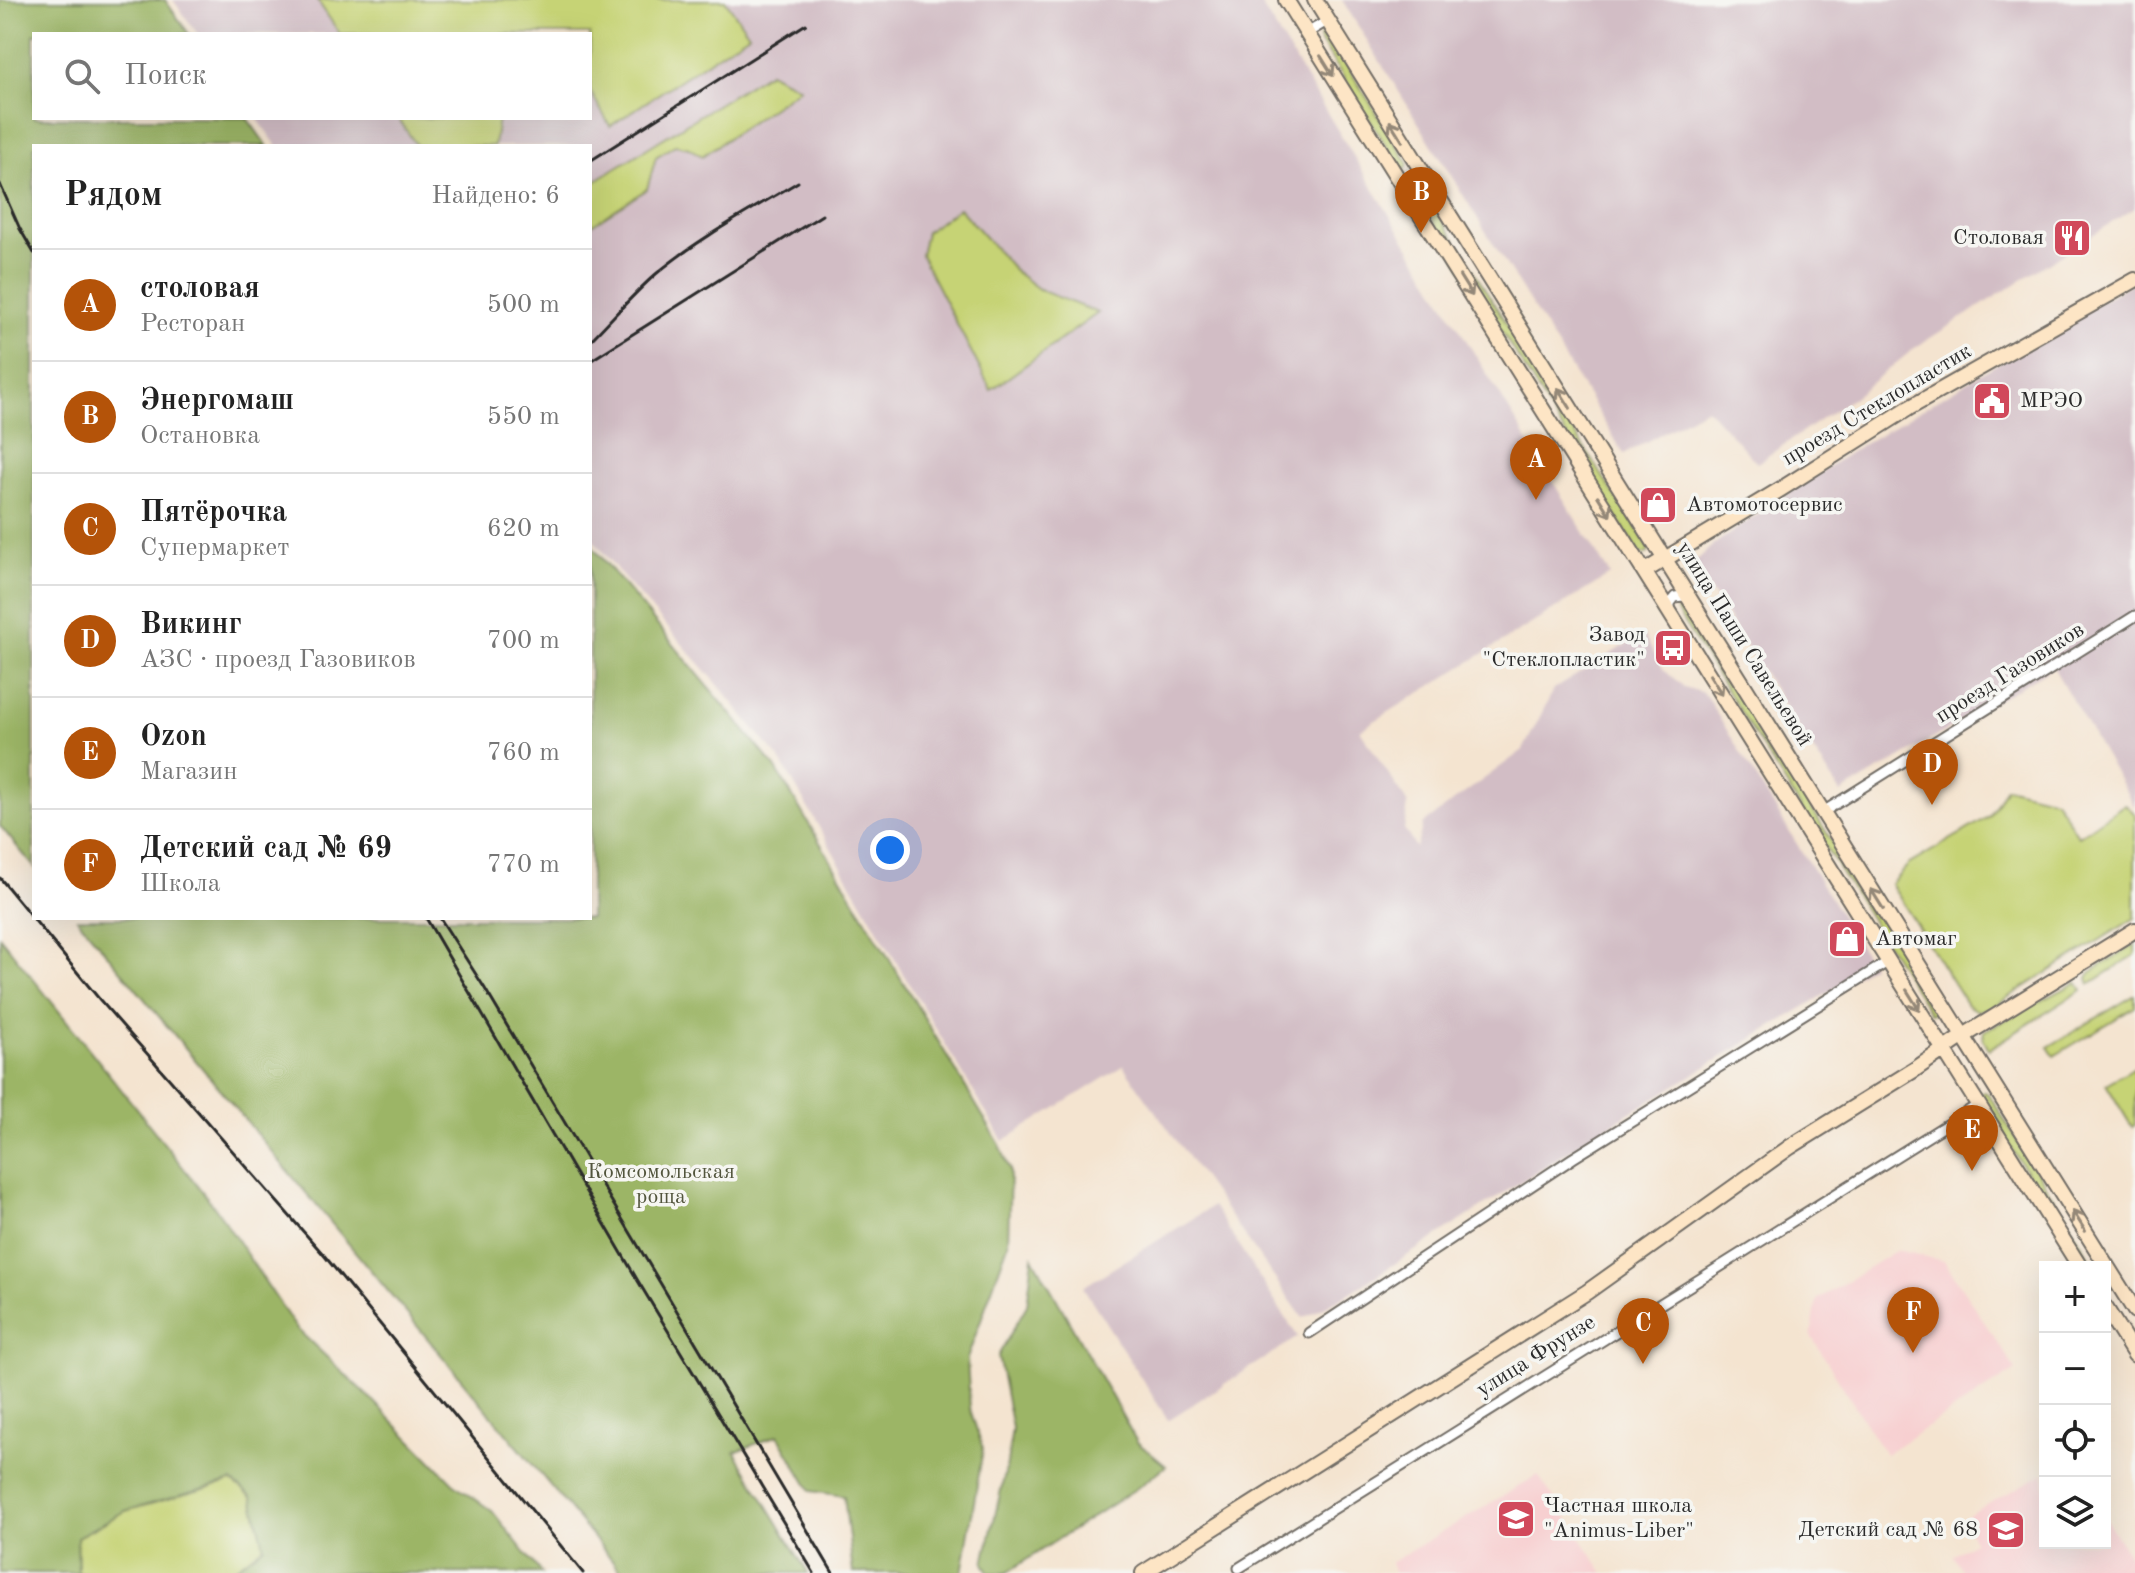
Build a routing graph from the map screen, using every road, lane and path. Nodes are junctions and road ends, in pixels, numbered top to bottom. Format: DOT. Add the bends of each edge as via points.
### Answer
graph roads {
  1 [pos="1286,0"];
  2 [pos="1315,0"];
  3 [pos="1327,21"];
  4 [pos="1307,33"];
  5 [pos="2135,280"];
  6 [pos="1665,559"];
  7 [pos="1645,571"];
  8 [pos="1690,599"];
  9 [pos="1670,611"];
  10 [pos="2135,616"];
  11 [pos="1823,812"];
  12 [pos="2135,930"];
  13 [pos="1889,961"];
  14 [pos="1962,1037"];
  15 [pos="1943,1049"];
  16 [pos="1978,1105"];
  17 [pos="2076,1261"];
  18 [pos="2135,1311"];
  19 [pos="2111,1317"];
  20 [pos="1309,1333"];
  21 [pos="2135,1355"];
  22 [pos="1239,1568"];
  23 [pos="1143,1573"];
  1 -- 4 [label="street, улица Паши Савельевой"];
  2 -- 3 [label="street, улица Паши Савельевой"];
  3 -- 4 [label="street"];
  6 -- 3 [label="street, улица Паши Савельевой, one-way"];
  4 -- 7 [label="street, улица Паши Савельевой, one-way"];
  5 -- 6 [label="street, проезд Стеклопластик" via="1909,408"];
  6 -- 7 [label="street, проезд Стеклопластик"];
  6 -- 8 [label="street, улица Паши Савельевой"];
  7 -- 9 [label="street, улица Паши Савельевой"];
  8 -- 9 [label="street" via="1675,597"];
  8 -- 11 [label="street, улица Паши Савельевой"];
  9 -- 13 [label="street, улица Паши Савельевой, one-way"];
  10 -- 11 [label="street, проезд Газовиков"];
  14 -- 11 [label="street, улица Паши Савельевой, one-way"];
  12 -- 14 [label="street"];
  13 -- 15 [label="street, улица Паши Савельевой, one-way"];
  13 -- 20 [label="street" via="1573,1158"];
  14 -- 15 [label="street"];
  18 -- 14 [label="street, улица Паши Савельевой, one-way"];
  15 -- 16 [label="street, улица Паши Савельевой"];
  15 -- 23 [label="street" via="1790,1147 1587,1292"];
  16 -- 17 [label="street, улица Паши Савельевой"];
  16 -- 22 [label="street, улица Фрунзе"];
  19 -- 21 [label="street"];
}
